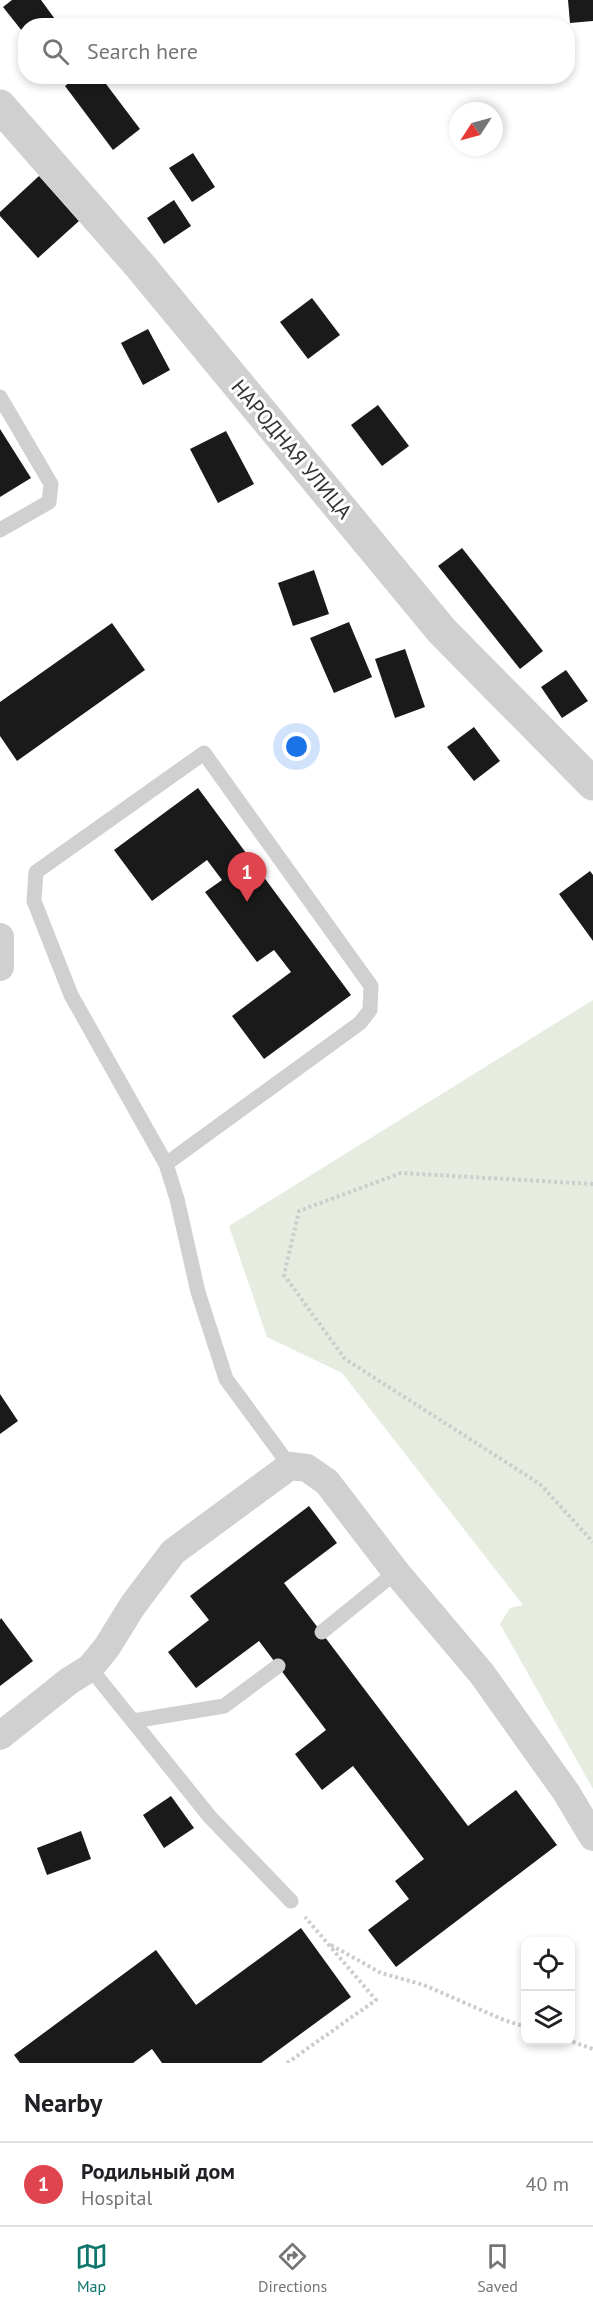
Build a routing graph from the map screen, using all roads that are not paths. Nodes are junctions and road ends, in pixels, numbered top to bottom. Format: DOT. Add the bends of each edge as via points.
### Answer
graph roads {
  1 [pos="0,106"];
  2 [pos="0,397"];
  3 [pos="0,530"];
  4 [pos="593,784"];
  5 [pos="0,937"];
  6 [pos="0,967"];
  7 [pos="166,1164"];
  8 [pos="290,1466"];
  9 [pos="396,1572"];
  10 [pos="322,1632"];
  11 [pos="278,1666"];
  12 [pos="90,1668"];
  13 [pos="133,1721"];
  14 [pos="0,1736"];
  15 [pos="593,1837"];
  16 [pos="291,1901"];
  1 -- 4 [label="street, НАРОДНАЯ УЛИЦА" via="141,267 442,631"];
  2 -- 3 [label="lane" via="51,484 49,502"];
  5 -- 6 [label="street"];
  7 -- 7 [label="lane" via="71,995 34,901 36,872 204,753 371,986 370,1010 360,1023"];
  7 -- 8 [label="lane" via="198,1292 225,1378"];
  8 -- 9 [label="street" via="308,1468 327,1482"];
  8 -- 12 [label="street" via="173,1552"];
  9 -- 10 [label="lane"];
  9 -- 15 [label="street" via="482,1674 566,1792"];
  11 -- 13 [label="lane" via="224,1707"];
  12 -- 13 [label="lane"];
  12 -- 14 [label="street"];
  13 -- 16 [label="lane" via="210,1817"];
}
